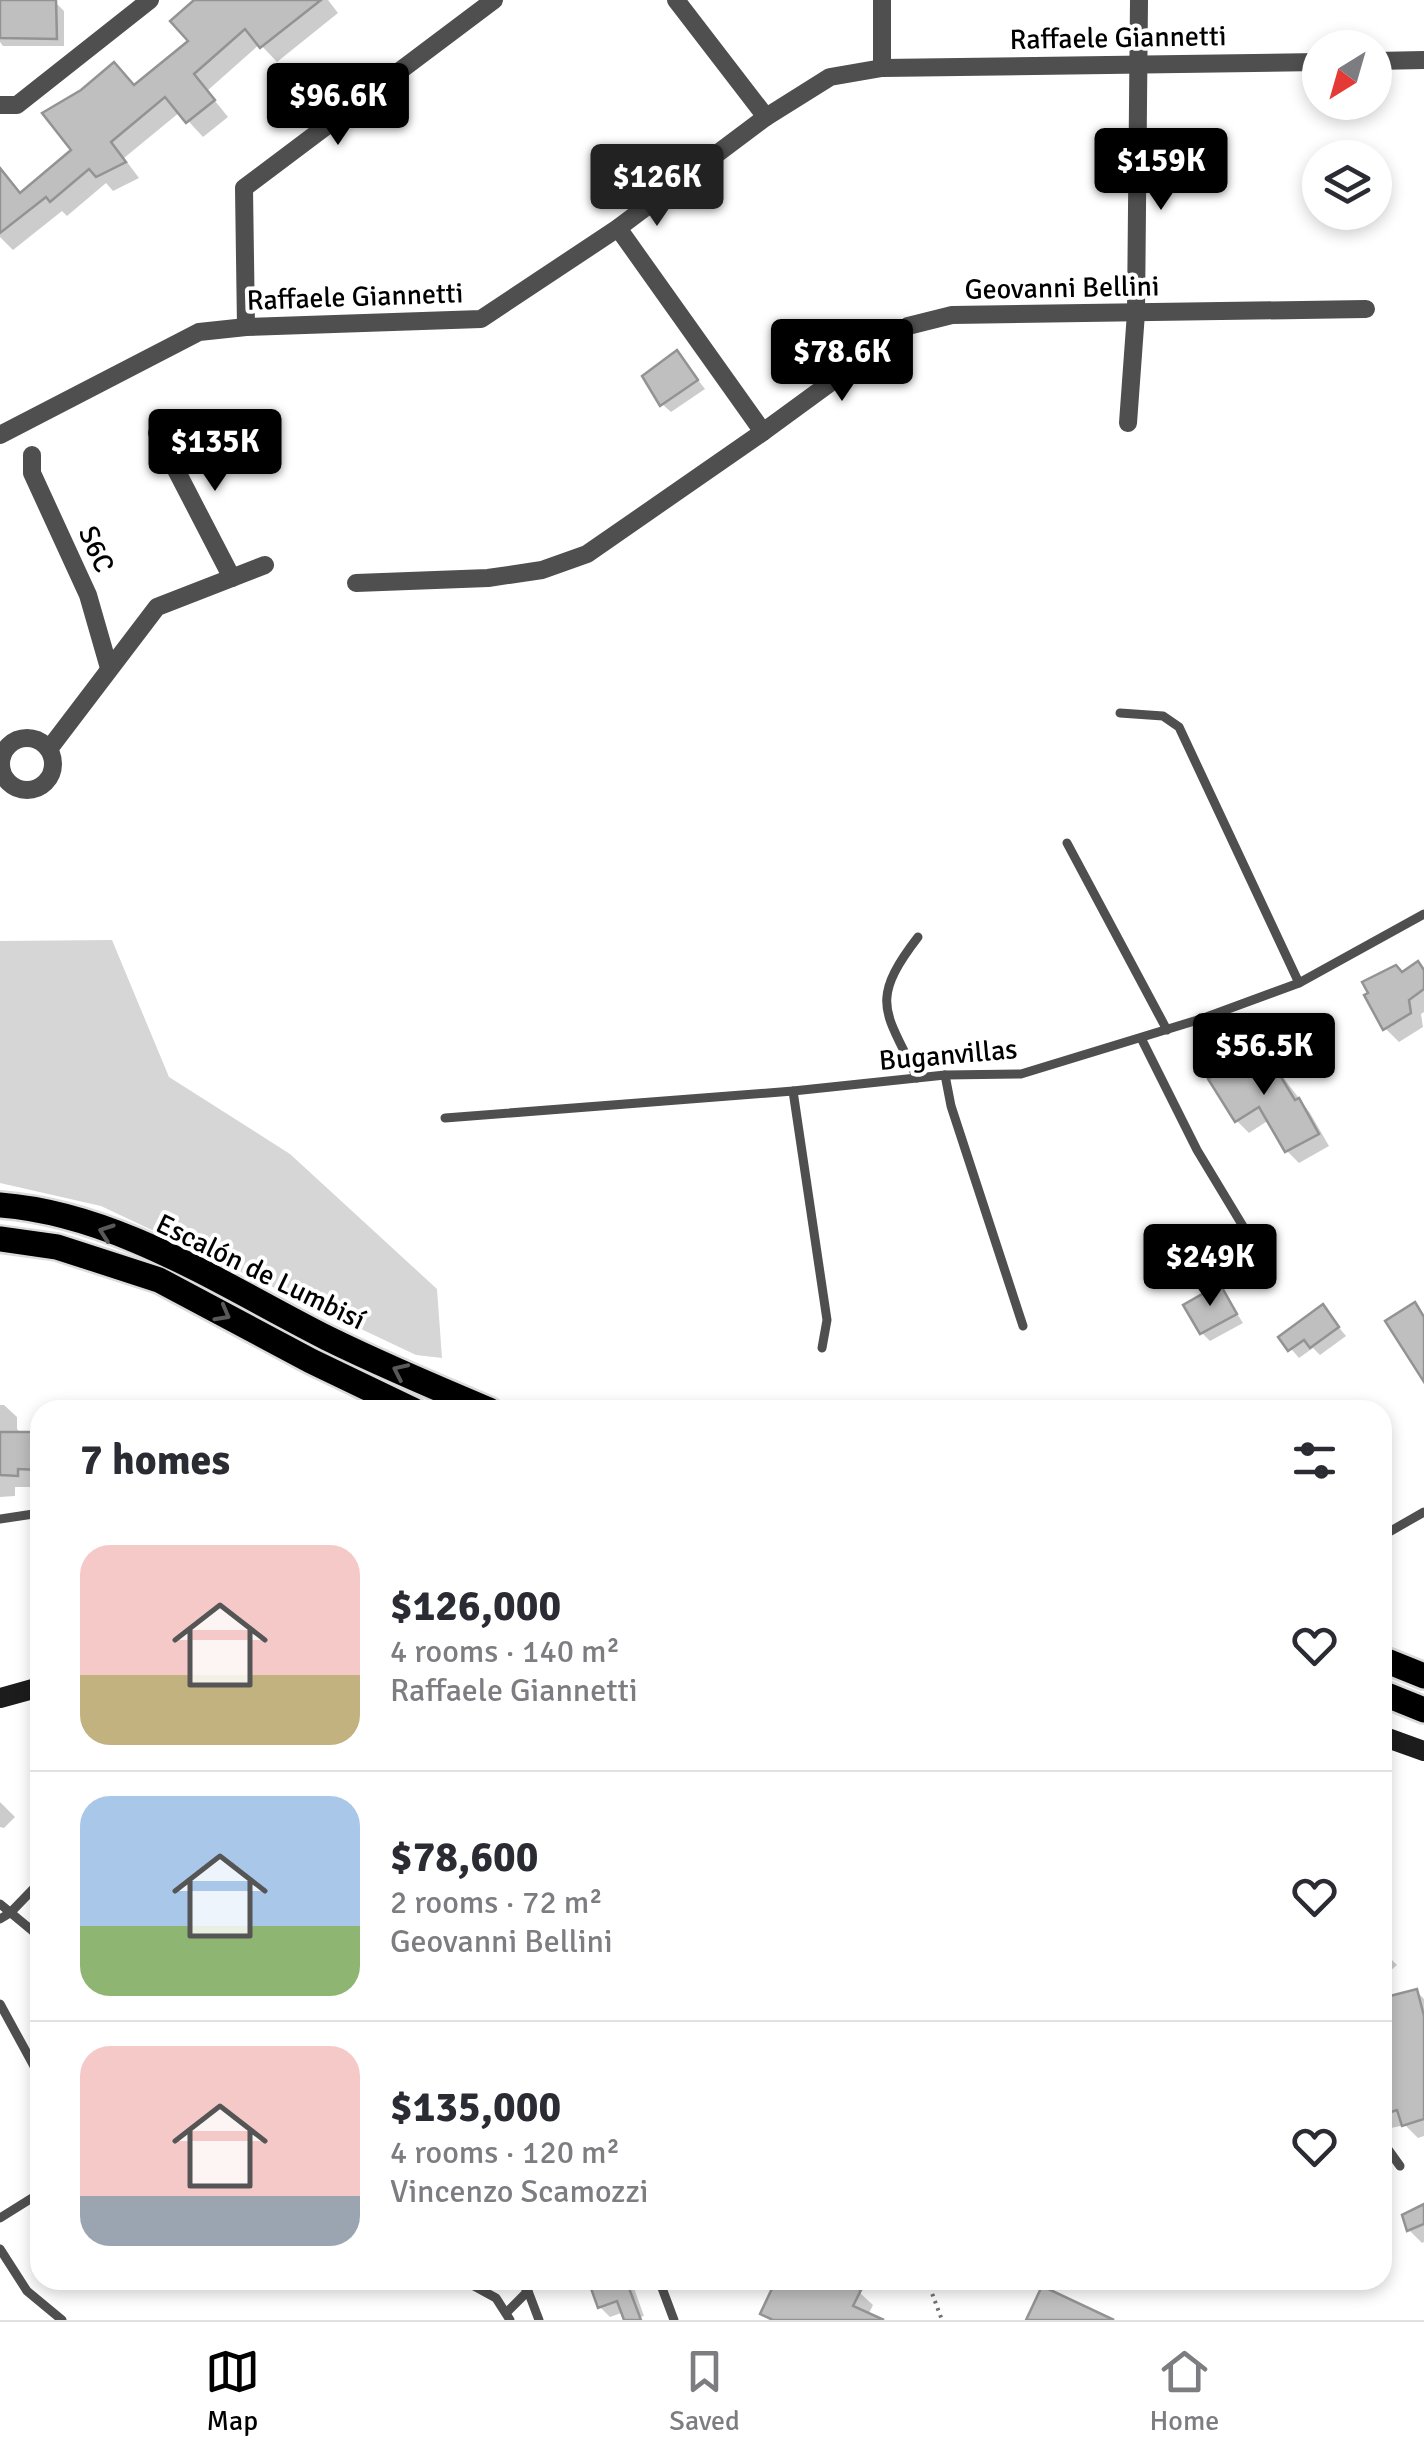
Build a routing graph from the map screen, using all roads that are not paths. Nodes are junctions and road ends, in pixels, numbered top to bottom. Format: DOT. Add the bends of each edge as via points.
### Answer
graph roads {
  1 [pos="150,0"];
  2 [pos="494,0"];
  3 [pos="676,0"];
  4 [pos="882,0"];
  5 [pos="1139,0"];
  6 [pos="1424,60"];
  7 [pos="1392,61"];
  8 [pos="1302,62"];
  9 [pos="1138,65"];
  10 [pos="882,68"];
  11 [pos="0,105"];
  12 [pos="766,117"];
  13 [pos="618,228"];
  14 [pos="1366,309"];
  15 [pos="1136,313"];
  16 [pos="246,326"];
  17 [pos="1128,423"];
  18 [pos="763,432"];
  19 [pos="157,433"];
  20 [pos="0,435"];
  21 [pos="32,455"];
  22 [pos="265,565"];
  23 [pos="232,578"];
  24 [pos="356,583"];
  25 [pos="109,668"];
  26 [pos="1120,713"];
  27 [pos="2,744"];
  28 [pos="48,748"];
  29 [pos="4,785"];
  30 [pos="1067,842"];
  31 [pos="1424,914"];
  32 [pos="918,937"];
  33 [pos="1299,983"];
  34 [pos="1167,1030"];
  35 [pos="1141,1038"];
  36 [pos="945,1075"];
  37 [pos="917,1078"];
  38 [pos="793,1091"];
  39 [pos="445,1118"];
  40 [pos="0,1205"];
  41 [pos="0,1239"];
  42 [pos="1260,1256"];
  43 [pos="1024,1326"];
  44 [pos="822,1348"];
  45 [pos="391,1400"];
  46 [pos="467,1400"];
  47 [pos="1424,1512"];
  48 [pos="30,1515"];
  49 [pos="0,1519"];
  50 [pos="1392,1530"];
  51 [pos="1392,1663"];
  52 [pos="1424,1676"];
  53 [pos="30,1690"];
  54 [pos="1392,1697"];
  55 [pos="0,1698"];
  56 [pos="1424,1710"];
  57 [pos="1392,1740"];
  58 [pos="1424,1751"];
  59 [pos="30,1892"];
  60 [pos="0,1904"];
  61 [pos="5,1916"];
  62 [pos="30,1931"];
  63 [pos="0,2004"];
  64 [pos="30,2059"];
  65 [pos="1392,2155"];
  66 [pos="1400,2166"];
  67 [pos="30,2199"];
  68 [pos="0,2218"];
  69 [pos="0,2249"];
  70 [pos="481,2290"];
  71 [pos="663,2290"];
  72 [pos="528,2291"];
  73 [pos="508,2316"];
  74 [pos="62,2320"];
  75 [pos="539,2320"];
  76 [pos="674,2320"];
  1 -- 11 [label="street" via="17,104"];
  2 -- 16 [label="street" via="244,188"];
  3 -- 12 [label="street"];
  4 -- 10 [label="street"];
  5 -- 9 [label="street"];
  6 -- 7 [label="street"];
  8 -- 9 [label="street, Raffaele Giannetti"];
  9 -- 10 [label="street, Raffaele Giannetti"];
  9 -- 15 [label="street"];
  10 -- 12 [label="street, Raffaele Giannetti" via="830,77"];
  12 -- 13 [label="street, Raffaele Giannetti"];
  13 -- 16 [label="street, Raffaele Giannetti" via="481,319"];
  13 -- 18 [label="street"];
  14 -- 15 [label="street, Geovanni Bellini"];
  15 -- 17 [label="street"];
  15 -- 18 [label="street, Geovanni Bellini" via="952,315 908,326"];
  16 -- 20 [label="street, Raffaele Giannetti" via="199,332"];
  18 -- 24 [label="street, Geovanni Bellini" via="587,554 488,578"];
  19 -- 23 [label="street"];
  21 -- 25 [label="street, S6C" via="32,473 88,594"];
  22 -- 23 [label="street"];
  23 -- 25 [label="street" via="157,607"];
  25 -- 28 [label="street"];
  26 -- 33 [label="lane" via="1164,716 1179,726"];
  27 -- 28 [label="street" via="27,737"];
  27 -- 29 [label="street"];
  28 -- 29 [label="street" via="54,766 47,782 31,790"];
  30 -- 34 [label="lane"];
  31 -- 33 [label="lane, Buganvillas"];
  32 -- 37 [label="lane" via="890,979 885,1010"];
  33 -- 34 [label="lane, Buganvillas"];
  34 -- 35 [label="lane, Buganvillas"];
  35 -- 36 [label="lane, Buganvillas" via="1021,1074"];
  35 -- 42 [label="lane"];
  36 -- 37 [label="lane, Buganvillas"];
  36 -- 43 [label="lane"];
  37 -- 38 [label="lane, Buganvillas"];
  38 -- 39 [label="lane, Buganvillas"];
  38 -- 44 [label="lane" via="827,1320"];
  46 -- 40 [label="main road, Escalón de Lumbisí, one-way" via="137,1244 66,1217"];
  41 -- 45 [label="main road, Escalón de Lumbisí, one-way" via="56,1246 159,1280"];
  47 -- 50 [label="lane"];
  48 -- 49 [label="lane"];
  51 -- 52 [label="main road"];
  53 -- 55 [label="street"];
  54 -- 56 [label="main road"];
  57 -- 58 [label="street"];
  59 -- 61 [label="lane"];
  60 -- 61 [label="lane"];
  61 -- 62 [label="lane"];
  63 -- 64 [label="lane"];
  65 -- 66 [label="lane"];
  67 -- 68 [label="lane"];
  69 -- 74 [label="lane" via="27,2290"];
  70 -- 73 [label="lane"];
  71 -- 76 [label="lane"];
  72 -- 73 [label="lane"];
  72 -- 75 [label="lane"];
}
